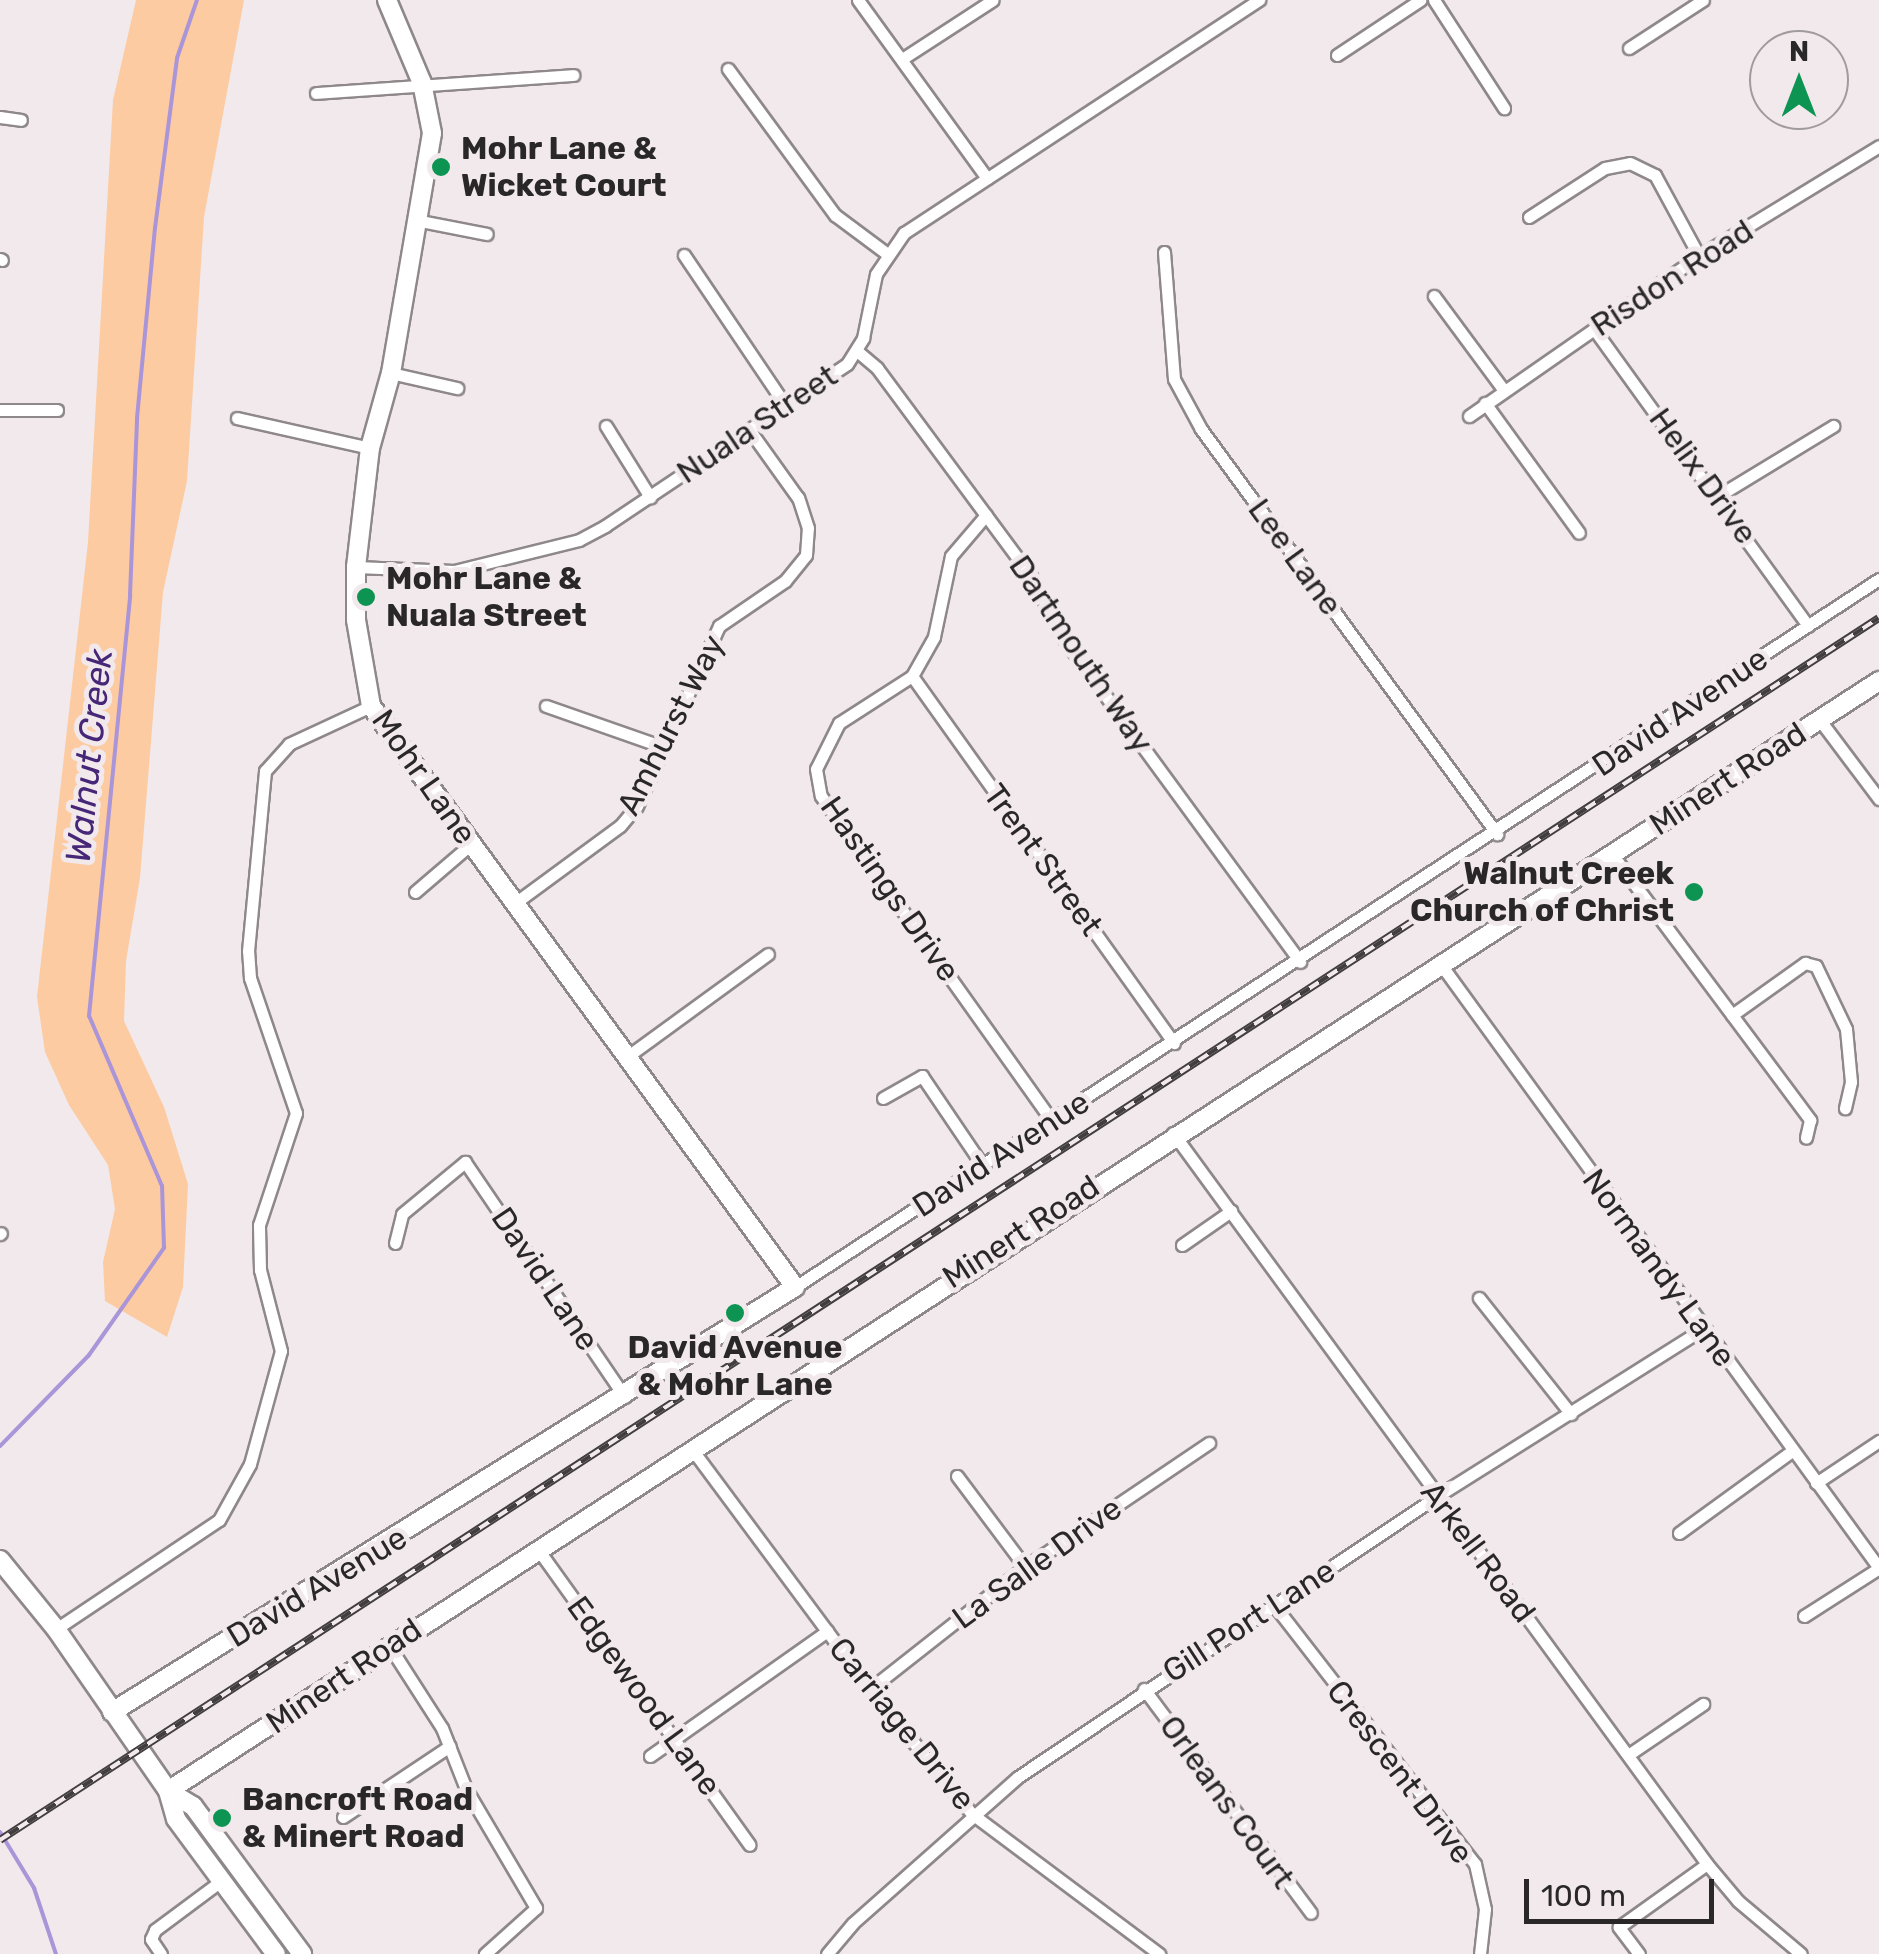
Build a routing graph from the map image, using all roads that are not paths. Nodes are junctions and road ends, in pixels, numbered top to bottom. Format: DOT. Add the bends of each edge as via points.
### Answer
graph roads {
  1 [pos="388,0"];
  2 [pos="858,0"];
  3 [pos="993,0"];
  4 [pos="1259,0"];
  5 [pos="1420,0"];
  6 [pos="1434,0"];
  7 [pos="1703,0"];
  8 [pos="1629,48"];
  9 [pos="1337,55"];
  10 [pos="902,59"];
  11 [pos="728,69"];
  12 [pos="574,75"];
  13 [pos="422,83"];
  14 [pos="316,93"];
  15 [pos="1504,108"];
  16 [pos="0,117"];
  17 [pos="20,120"];
  18 [pos="1879,146"];
  19 [pos="987,178"];
  20 [pos="1529,217"];
  21 [pos="416,220"];
  22 [pos="487,234"];
  23 [pos="1164,252"];
  24 [pos="886,253"];
  25 [pos="684,255"];
  26 [pos="1699,256"];
  27 [pos="1434,296"];
  28 [pos="1594,329"];
  29 [pos="856,351"];
  30 [pos="391,373"];
  31 [pos="457,388"];
  32 [pos="1502,388"];
  33 [pos="1486,403"];
  34 [pos="785,406"];
  35 [pos="0,410"];
  36 [pos="57,410"];
  37 [pos="1469,416"];
  38 [pos="237,418"];
  39 [pos="606,426"];
  40 [pos="1833,426"];
  41 [pos="750,431"];
  42 [pos="370,448"];
  43 [pos="1718,496"];
  44 [pos="650,497"];
  45 [pos="986,515"];
  46 [pos="1579,533"];
  47 [pos="356,567"];
  48 [pos="1879,579"];
  49 [pos="1808,626"];
  50 [pos="912,676"];
  51 [pos="1879,681"];
  52 [pos="371,706"];
  53 [pos="546,706"];
  54 [pos="1819,719"];
  55 [pos="663,746"];
  56 [pos="1879,798"];
  57 [pos="1497,834"];
  58 [pos="471,844"];
  59 [pos="1612,854"];
  60 [pos="415,892"];
  61 [pos="516,903"];
  62 [pos="768,954"];
  63 [pos="1300,962"];
  64 [pos="1442,966"];
  65 [pos="1732,1015"];
  66 [pos="1174,1043"];
  67 [pos="628,1056"];
  68 [pos="883,1098"];
  69 [pos="1845,1108"];
  70 [pos="1052,1121"];
  71 [pos="1174,1134"];
  72 [pos="1806,1138"];
  73 [pos="983,1166"];
  74 [pos="1231,1211"];
  75 [pos="395,1243"];
  76 [pos="1182,1246"];
  77 [pos="796,1288"];
  78 [pos="1479,1298"];
  79 [pos="1703,1329"];
  80 [pos="624,1397"];
  81 [pos="1572,1414"];
  82 [pos="1879,1442"];
  83 [pos="1209,1443"];
  84 [pos="690,1448"];
  85 [pos="1792,1450"];
  86 [pos="956,1476"];
  87 [pos="1816,1483"];
  88 [pos="1436,1497"];
  89 [pos="1679,1533"];
  90 [pos="536,1548"];
  91 [pos="0,1560"];
  92 [pos="1025,1567"];
  93 [pos="1879,1568"];
  94 [pos="1274,1605"];
  95 [pos="1804,1616"];
  96 [pos="56,1629"];
  97 [pos="826,1631"];
  98 [pos="388,1644"];
  99 [pos="1144,1689"];
  100 [pos="870,1690"];
  101 [pos="1703,1704"];
  102 [pos="112,1712"];
  103 [pos="673,1734"];
  104 [pos="450,1746"];
  105 [pos="1628,1754"];
  106 [pos="650,1756"];
  107 [pos="168,1791"];
  108 [pos="972,1814"];
  109 [pos="343,1817"];
  110 [pos="750,1845"];
  111 [pos="1707,1864"];
  112 [pos="222,1880"];
  113 [pos="1311,1913"];
  114 [pos="160,1954"];
  115 [pos="276,1954"];
  116 [pos="302,1954"];
  117 [pos="484,1954"];
  118 [pos="826,1954"];
  119 [pos="1160,1954"];
  120 [pos="1480,1954"];
  121 [pos="1638,1954"];
  122 [pos="1801,1954"];
  1 -- 13 [label="street, Mohr Lane"];
  2 -- 10 [label="street"];
  3 -- 10 [label="street"];
  4 -- 19 [label="street"];
  5 -- 9 [label="street"];
  6 -- 15 [label="street"];
  7 -- 8 [label="street"];
  10 -- 19 [label="street"];
  11 -- 24 [label="street" via="835,215"];
  12 -- 13 [label="street"];
  13 -- 14 [label="street"];
  13 -- 21 [label="street, Mohr Lane" via="432,133"];
  16 -- 17 [label="street"];
  18 -- 26 [label="street, Risdon Road"];
  19 -- 24 [label="street" via="916,224"];
  20 -- 26 [label="street" via="1605,168 1630,163 1655,175"];
  21 -- 22 [label="street"];
  21 -- 30 [label="street, Mohr Lane"];
  23 -- 57 [label="street, Lee Lane" via="1174,379 1201,428"];
  24 -- 29 [label="street, Nuala Street"];
  25 -- 34 [label="street"];
  26 -- 28 [label="street, Risdon Road"];
  27 -- 32 [label="street"];
  28 -- 32 [label="street, Risdon Road"];
  28 -- 43 [label="street, Helix Drive"];
  29 -- 34 [label="street, Nuala Street"];
  29 -- 45 [label="street, Dartmouth Way" via="877,368"];
  30 -- 31 [label="street"];
  30 -- 42 [label="street, Mohr Lane"];
  32 -- 33 [label="street, Risdon Road"];
  33 -- 37 [label="street, Risdon Road"];
  33 -- 46 [label="street"];
  34 -- 41 [label="street, Nuala Street"];
  35 -- 36 [label="street"];
  38 -- 42 [label="street"];
  39 -- 44 [label="street"];
  40 -- 43 [label="street"];
  41 -- 44 [label="street, Nuala Street"];
  41 -- 55 [label="street, Amhurst Way" via="798,498 808,528 806,555 786,581 718,626"];
  42 -- 47 [label="street, Mohr Lane"];
  43 -- 49 [label="street, Helix Drive"];
  44 -- 47 [label="street, Nuala Street" via="579,540 454,572"];
  45 -- 50 [label="street, Hastings Drive" via="950,556 934,637"];
  45 -- 63 [label="street, Dartmouth Way" via="1031,576 1062,636"];
  47 -- 52 [label="street, Mohr Lane" via="356,620"];
  48 -- 49 [label="street, David Avenue"];
  49 -- 57 [label="street, David Avenue"];
  50 -- 66 [label="street, Trent Street"];
  50 -- 70 [label="street, Hastings Drive" via="839,723 816,769 821,796"];
  51 -- 54 [label="street, Minert Road"];
  52 -- 58 [label="street, Mohr Lane"];
  52 -- 96 [label="street" via="289,744 265,771 250,978 296,1113 260,1225 260,1270 281,1351 250,1464 219,1520"];
  53 -- 55 [label="street"];
  54 -- 56 [label="street"];
  54 -- 59 [label="street, Minert Road"];
  55 -- 61 [label="street, Amhurst Way" via="637,806 620,826"];
  57 -- 63 [label="street, David Avenue"];
  58 -- 60 [label="street"];
  58 -- 61 [label="street, Mohr Lane"];
  59 -- 64 [label="street, Minert Road"];
  59 -- 65 [label="street"];
  61 -- 67 [label="street, Mohr Lane"];
  62 -- 67 [label="street"];
  63 -- 66 [label="street, David Avenue"];
  64 -- 71 [label="street, Minert Road"];
  64 -- 79 [label="street, Normandy Lane"];
  65 -- 69 [label="street" via="1804,963 1816,966 1846,1029 1851,1082"];
  65 -- 72 [label="street" via="1810,1120"];
  66 -- 70 [label="street, David Avenue"];
  67 -- 77 [label="street, Mohr Lane"];
  68 -- 73 [label="street" via="922,1076"];
  70 -- 73 [label="street, David Avenue"];
  71 -- 74 [label="street, Arkell Road"];
  71 -- 84 [label="street, Minert Road"];
  73 -- 77 [label="street, David Avenue"];
  74 -- 76 [label="street"];
  74 -- 88 [label="street, Arkell Road"];
  75 -- 80 [label="street, David Lane" via="402,1214 465,1162"];
  77 -- 80 [label="street, David Avenue"];
  78 -- 81 [label="street"];
  79 -- 81 [label="street, Gill Port Lane"];
  79 -- 85 [label="street, Normandy Lane"];
  80 -- 102 [label="street, David Avenue"];
  81 -- 88 [label="street, Gill Port Lane"];
  82 -- 87 [label="street"];
  83 -- 92 [label="street, La Salle Drive"];
  84 -- 90 [label="street, Minert Road"];
  84 -- 97 [label="street, Carriage Drive"];
  85 -- 87 [label="street, Normandy Lane"];
  85 -- 89 [label="street"];
  86 -- 92 [label="street"];
  87 -- 93 [label="street, Normandy Lane"];
  88 -- 94 [label="street, Gill Port Lane"];
  88 -- 105 [label="street, Arkell Road"];
  90 -- 98 [label="street, Minert Road"];
  90 -- 103 [label="street, Edgewood Lane"];
  91 -- 96 [label="street"];
  92 -- 100 [label="street, La Salle Drive"];
  93 -- 95 [label="street"];
  94 -- 99 [label="street, Gill Port Lane"];
  94 -- 120 [label="street, Crescent Drive" via="1475,1864 1486,1909"];
  96 -- 102 [label="street"];
  97 -- 100 [label="street, Carriage Drive"];
  97 -- 103 [label="street"];
  98 -- 104 [label="street"];
  98 -- 107 [label="street, Minert Road"];
  99 -- 108 [label="street, Gill Port Lane"];
  99 -- 113 [label="street, Orleans Court"];
  100 -- 108 [label="street, Carriage Drive"];
  101 -- 105 [label="street"];
  102 -- 107 [label="street"];
  103 -- 106 [label="street"];
  103 -- 110 [label="street, Edgewood Lane"];
  104 -- 109 [label="street"];
  104 -- 117 [label="street" via="466,1788 536,1908"];
  105 -- 111 [label="street, Arkell Road"];
  107 -- 112 [label="street" via="176,1819"];
  107 -- 116 [label="street" via="193,1806"];
  108 -- 118 [label="street, Gill Port Lane"];
  108 -- 119 [label="street, Carriage Drive"];
  111 -- 121 [label="street" via="1619,1927"];
  111 -- 122 [label="street, Arkell Road"];
  112 -- 114 [label="street" via="155,1930 151,1939"];
  112 -- 115 [label="street"];
}
